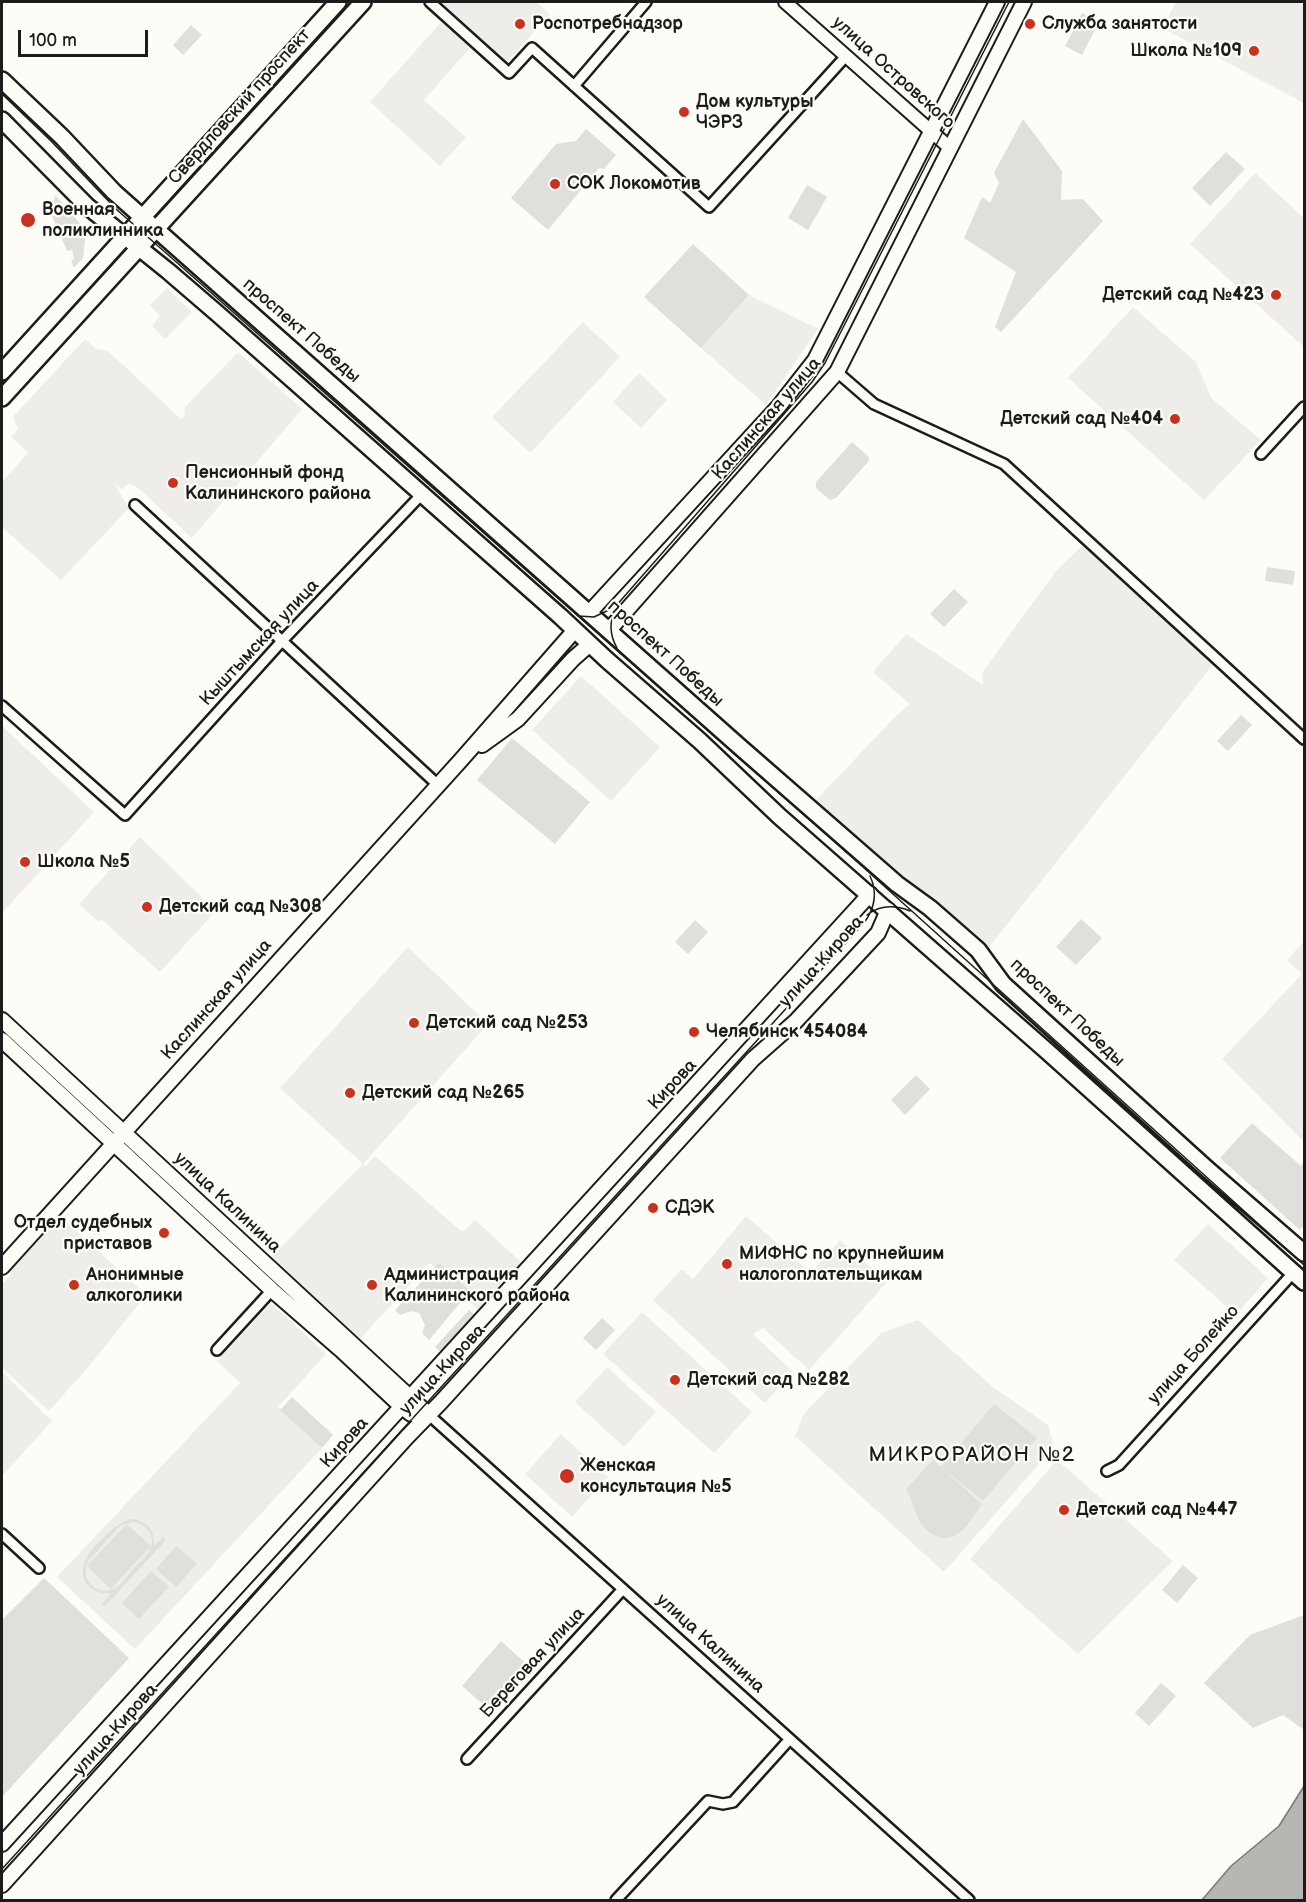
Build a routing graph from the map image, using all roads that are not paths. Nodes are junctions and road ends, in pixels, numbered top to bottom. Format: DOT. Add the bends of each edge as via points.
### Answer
graph roads {
  1 [pos="338,2"];
  2 [pos="363,2"];
  3 [pos="430,2"];
  4 [pos="646,2"];
  5 [pos="784,2"];
  6 [pos="997,2"];
  7 [pos="1024,2"];
  8 [pos="846,56"];
  9 [pos="2,80"];
  10 [pos="574,86"];
  11 [pos="2,120"];
  12 [pos="931,132"];
  13 [pos="950,148"];
  14 [pos="142,217"];
  15 [pos="156,229"];
  16 [pos="126,236"];
  17 [pos="140,247"];
  18 [pos="2,372"];
  19 [pos="837,372"];
  20 [pos="2,398"];
  21 [pos="1305,407"];
  22 [pos="1261,454"];
  23 [pos="422,494"];
  24 [pos="135,505"];
  25 [pos="589,613"];
  26 [pos="575,630"];
  27 [pos="609,630"];
  28 [pos="282,641"];
  29 [pos="590,645"];
  30 [pos="2,706"];
  31 [pos="1305,739"];
  32 [pos="461,760"];
  33 [pos="438,785"];
  34 [pos="897,884"];
  35 [pos="870,894"];
  36 [pos="888,910"];
  37 [pos="788,986"];
  38 [pos="2,1020"];
  39 [pos="2,1040"];
  40 [pos="123,1132"];
  41 [pos="113,1143"];
  42 [pos="1305,1252"];
  43 [pos="1305,1259"];
  44 [pos="2,1267"];
  45 [pos="1299,1277"];
  46 [pos="272,1290"];
  47 [pos="217,1350"];
  48 [pos="407,1402"];
  49 [pos="428,1414"];
  50 [pos="1107,1471"];
  51 [pos="2,1534"];
  52 [pos="39,1568"];
  53 [pos="623,1589"];
  54 [pos="789,1740"];
  55 [pos="466,1759"];
  56 [pos="2,1844"];
  57 [pos="2,1885"];
  58 [pos="616,1900"];
  59 [pos="969,1900"];
  1 -- 14 [label="main road, Свердловский проспект"];
  2 -- 15 [label="main road, Свердловский проспект"];
  3 -- 10 [label="street" via="509,73 532,48"];
  4 -- 10 [label="street"];
  5 -- 8 [label="street, улица Островского"];
  6 -- 12 [label="main road, Каслинская улица"];
  7 -- 13 [label="main road, Каслинская улица"];
  8 -- 10 [label="street" via="709,207"];
  8 -- 12 [label="street, улица Островского"];
  9 -- 14 [label="main road, проспект Победы"];
  11 -- 16 [label="main road" via="87,206"];
  12 -- 13 [label="street, улица Островского"];
  12 -- 25 [label="main road, Каслинская улица" via="815,360 779,406"];
  13 -- 19 [label="main road, Каслинская улица"];
  14 -- 15 [label="main road, проспект Победы"];
  14 -- 16 [label="main road, Свердловский проспект"];
  15 -- 17 [label="main road, Свердловский проспект"];
  15 -- 25 [label="main road, проспект Победы"];
  16 -- 17 [label="main road"];
  16 -- 18 [label="main road, Свердловский проспект"];
  17 -- 20 [label="main road, Свердловский проспект"];
  17 -- 23 [label="main road"];
  19 -- 27 [label="main road, Каслинская улица"];
  19 -- 31 [label="street" via="874,404 1004,464"];
  21 -- 22 [label="street"];
  23 -- 26 [label="main road"];
  23 -- 28 [label="street, Кыштымская улица"];
  24 -- 28 [label="street"];
  25 -- 26 [label="main road, Каслинская улица"];
  25 -- 27 [label="main road, проспект Победы"];
  26 -- 29 [label="main road"];
  26 -- 32 [label="main road, Каслинская улица"];
  27 -- 29 [label="main road, Каслинская улица"];
  27 -- 34 [label="main road, проспект Победы"];
  28 -- 30 [label="street, Кыштымская улица" via="124,815"];
  28 -- 33 [label="street"];
  29 -- 32 [label="main road, Каслинская улица" via="518,718"];
  29 -- 35 [label="main road"];
  32 -- 33 [label="main road, Каслинская улица"];
  33 -- 40 [label="main road, Каслинская улица"];
  34 -- 35 [label="main road, улица Кирова"];
  34 -- 36 [label="main road, улица Кирова"];
  34 -- 42 [label="main road, проспект Победы" via="978,950 1003,984"];
  35 -- 36 [label="main road"];
  35 -- 37 [label="main road, улица Кирова"];
  36 -- 45 [label="main road"];
  36 -- 49 [label="main road, улица Кирова" via="878,933 796,1022 753,1059"];
  37 -- 48 [label="main road, Кирова"];
  38 -- 40 [label="main road, улица Калинина"];
  39 -- 41 [label="main road, улица Калинина"];
  40 -- 41 [label="main road, Каслинская улица"];
  40 -- 48 [label="main road, улица Калинина"];
  41 -- 44 [label="main road, Каслинская улица"];
  41 -- 46 [label="main road, улица Калинина"];
  43 -- 45 [label="main road, улица Болейко"];
  45 -- 50 [label="street, улица Болейко" via="1119,1465"];
  46 -- 47 [label="street"];
  46 -- 48 [label="main road, улица Калинина"];
  48 -- 49 [label="main road, улица Калинина"];
  48 -- 56 [label="main road, Кирова"];
  49 -- 53 [label="street, улица Калинина"];
  49 -- 57 [label="main road, улица Кирова"];
  51 -- 52 [label="street"];
  53 -- 54 [label="street, улица Калинина"];
  53 -- 55 [label="street, Береговая улица"];
  54 -- 58 [label="street" via="733,1802 708,1801"];
  54 -- 59 [label="street, улица Калинина"];
}
